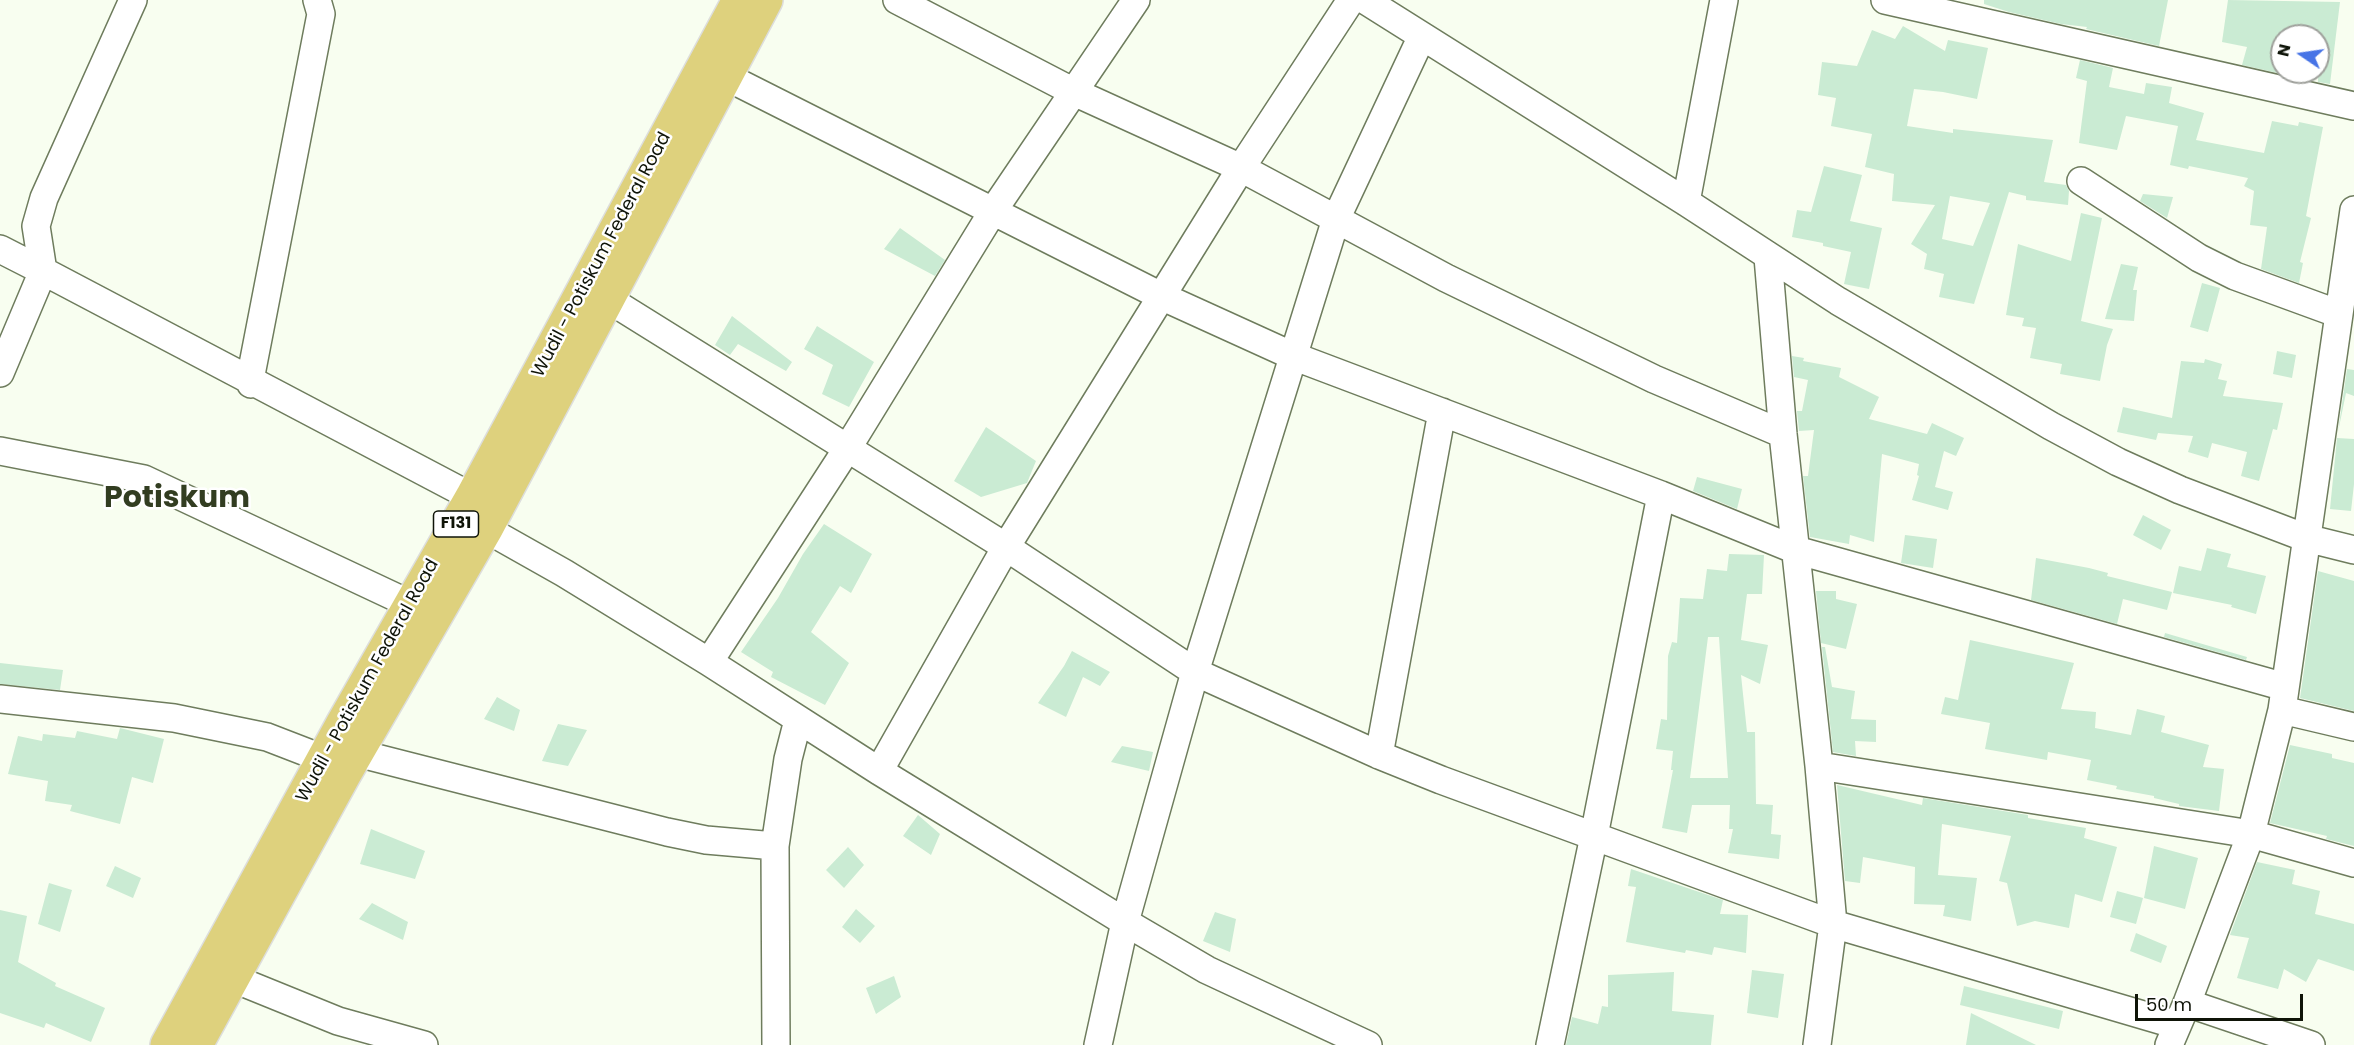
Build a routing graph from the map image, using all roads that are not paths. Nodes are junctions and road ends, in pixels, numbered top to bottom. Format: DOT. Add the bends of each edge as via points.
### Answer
graph roads {
  1 [pos="133,0"];
  2 [pos="317,0"];
  3 [pos="739,0"];
  4 [pos="766,0"];
  5 [pos="897,0"];
  6 [pos="1136,0"];
  7 [pos="1351,0"];
  8 [pos="1365,0"];
  9 [pos="1724,0"];
  10 [pos="1885,0"];
  11 [pos="1422,36"];
  12 [pos="724,76"];
  13 [pos="1074,92"];
  14 [pos="2354,106"];
  15 [pos="1241,168"];
  16 [pos="2081,181"];
  17 [pos="1686,202"];
  18 [pos="2354,210"];
  19 [pos="993,211"];
  20 [pos="1336,219"];
  21 [pos="0,249"];
  22 [pos="1768,257"];
  23 [pos="43,271"];
  24 [pos="1161,296"];
  25 [pos="608,299"];
  26 [pos="2343,330"];
  27 [pos="1293,356"];
  28 [pos="0,373"];
  29 [pos="250,382"];
  30 [pos="1442,412"];
  31 [pos="1783,434"];
  32 [pos="847,449"];
  33 [pos="0,451"];
  34 [pos="1661,495"];
  35 [pos="472,497"];
  36 [pos="486,529"];
  37 [pos="2306,538"];
  38 [pos="1006,547"];
  39 [pos="1796,550"];
  40 [pos="2354,550"];
  41 [pos="410,604"];
  42 [pos="709,662"];
  43 [pos="1195,672"];
  44 [pos="2284,698"];
  45 [pos="0,699"];
  46 [pos="798,720"];
  47 [pos="2354,727"];
  48 [pos="357,753"];
  49 [pos="1379,755"];
  50 [pos="324,759"];
  51 [pos="1819,766"];
  52 [pos="879,771"];
  53 [pos="2251,834"];
  54 [pos="1594,836"];
  55 [pos="775,846"];
  56 [pos="2354,863"];
  57 [pos="1125,922"];
  58 [pos="1833,924"];
  59 [pos="232,978"];
  60 [pos="2177,1024"];
  61 [pos="167,1045"];
  62 [pos="196,1045"];
  63 [pos="424,1045"];
  64 [pos="776,1045"];
  65 [pos="1098,1045"];
  66 [pos="1368,1045"];
  67 [pos="1550,1045"];
  68 [pos="1817,1045"];
  69 [pos="2310,1045"];
  1 -- 23 [label="street" via="44,198 36,226"];
  2 -- 29 [label="street" via="321,14"];
  3 -- 35 [label="main road, Wudil - Potiskum Federal Road / F131"];
  4 -- 12 [label="main road, Wudil - Potiskum Federal Road / F131"];
  5 -- 13 [label="street"];
  6 -- 13 [label="street"];
  7 -- 15 [label="street"];
  8 -- 11 [label="street"];
  9 -- 17 [label="street"];
  10 -- 14 [label="street"];
  11 -- 17 [label="street"];
  11 -- 20 [label="street"];
  12 -- 19 [label="street"];
  12 -- 25 [label="main road, Wudil - Potiskum Federal Road / F131"];
  13 -- 15 [label="street"];
  13 -- 19 [label="street"];
  15 -- 20 [label="street"];
  15 -- 24 [label="street"];
  16 -- 26 [label="street" via="2199,258"];
  17 -- 22 [label="street"];
  18 -- 26 [label="street"];
  19 -- 24 [label="street"];
  19 -- 32 [label="street"];
  20 -- 27 [label="street"];
  20 -- 31 [label="street" via="1587,347"];
  21 -- 23 [label="street"];
  22 -- 31 [label="street"];
  22 -- 37 [label="street" via="2050,426 2118,462"];
  23 -- 28 [label="street"];
  23 -- 29 [label="street"];
  24 -- 27 [label="street"];
  24 -- 38 [label="street"];
  25 -- 32 [label="street"];
  25 -- 36 [label="main road, Wudil - Potiskum Federal Road / F131"];
  26 -- 37 [label="street"];
  27 -- 30 [label="street"];
  27 -- 43 [label="street"];
  29 -- 35 [label="street"];
  30 -- 34 [label="street"];
  30 -- 49 [label="street"];
  31 -- 39 [label="street"];
  32 -- 38 [label="street"];
  32 -- 42 [label="street"];
  33 -- 41 [label="street" via="144,479"];
  34 -- 39 [label="street"];
  34 -- 54 [label="street"];
  35 -- 36 [label="street"];
  35 -- 41 [label="main road, Wudil - Potiskum Federal Road / F131"];
  36 -- 42 [label="street"];
  36 -- 48 [label="main road, Wudil - Potiskum Federal Road / F131"];
  37 -- 40 [label="street"];
  37 -- 44 [label="street"];
  38 -- 43 [label="street"];
  38 -- 52 [label="street"];
  39 -- 44 [label="street"];
  39 -- 51 [label="street"];
  41 -- 50 [label="main road, Wudil - Potiskum Federal Road / F131"];
  42 -- 46 [label="street"];
  43 -- 49 [label="street"];
  43 -- 57 [label="street"];
  44 -- 47 [label="street"];
  44 -- 53 [label="street"];
  45 -- 50 [label="street" via="174,718 267,737"];
  46 -- 52 [label="street"];
  46 -- 55 [label="street"];
  48 -- 55 [label="street" via="667,832"];
  48 -- 59 [label="main road, Wudil - Potiskum Federal Road / F131"];
  49 -- 54 [label="street"];
  50 -- 61 [label="main road, Wudil - Potiskum Federal Road / F131"];
  51 -- 53 [label="street"];
  51 -- 58 [label="street"];
  52 -- 57 [label="street"];
  53 -- 56 [label="street"];
  53 -- 60 [label="street"];
  54 -- 58 [label="street"];
  54 -- 67 [label="street"];
  55 -- 64 [label="street"];
  57 -- 65 [label="street"];
  57 -- 66 [label="street" via="1207,970"];
  58 -- 60 [label="street"];
  58 -- 68 [label="street"];
  59 -- 62 [label="main road, Wudil - Potiskum Federal Road / F131"];
  59 -- 63 [label="street" via="338,1021"];
  60 -- 69 [label="street"];
}
